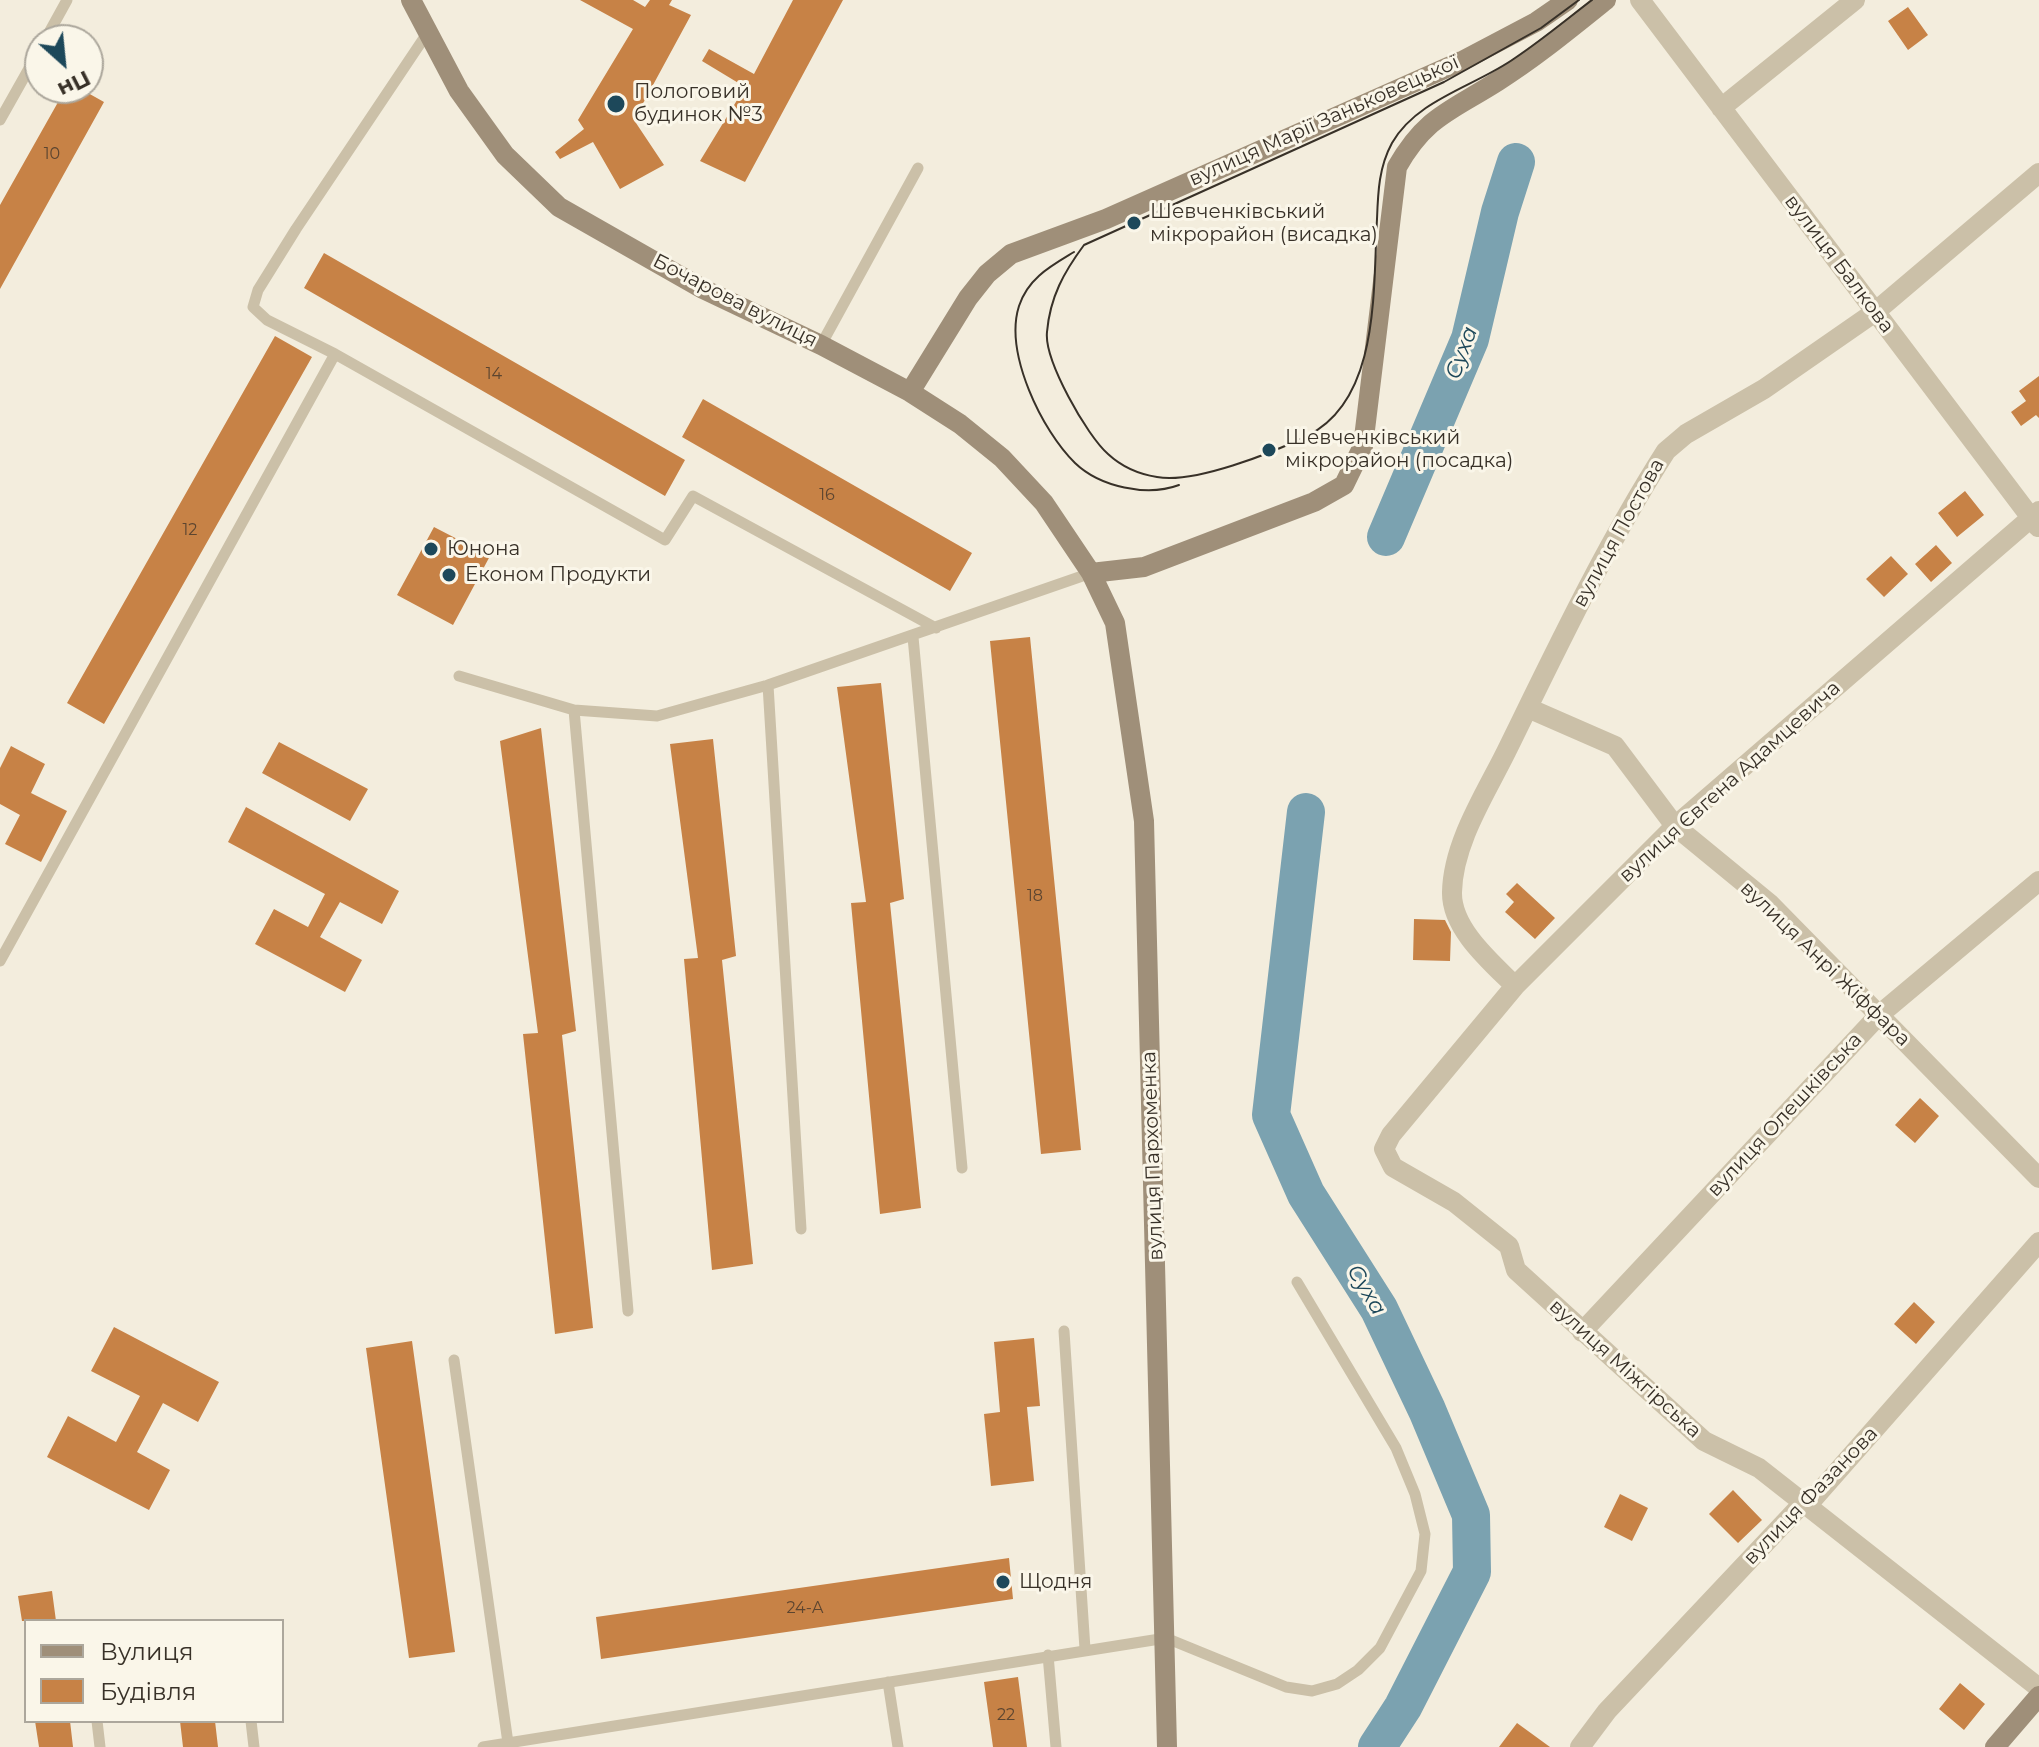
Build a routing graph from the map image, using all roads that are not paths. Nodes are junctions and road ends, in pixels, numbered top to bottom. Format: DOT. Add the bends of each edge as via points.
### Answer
graph roads {
  1 [pos="67,0"];
  2 [pos="411,0"];
  3 [pos="1568,0"];
  4 [pos="1606,0"];
  5 [pos="1640,0"];
  6 [pos="1855,0"];
  7 [pos="54,24"];
  8 [pos="428,32"];
  9 [pos="24,77"];
  10 [pos="1721,108"];
  11 [pos="0,120"];
  12 [pos="918,168"];
  13 [pos="2039,173"];
  14 [pos="1875,312"];
  15 [pos="821,345"];
  16 [pos="335,354"];
  17 [pos="910,392"];
  18 [pos="2036,519"];
  19 [pos="1091,573"];
  20 [pos="936,628"];
  21 [pos="913,637"];
  22 [pos="459,676"];
  23 [pos="768,685"];
  24 [pos="1528,708"];
  25 [pos="574,710"];
  26 [pos="1675,826"];
  27 [pos="2039,881"];
  28 [pos="0,961"];
  29 [pos="1515,986"];
  30 [pos="1879,1015"];
  31 [pos="1384,1149"];
  32 [pos="962,1168"];
  33 [pos="2039,1178"];
  34 [pos="801,1229"];
  35 [pos="2039,1242"];
  36 [pos="1297,1282"];
  37 [pos="628,1311"];
  38 [pos="1064,1331"];
  39 [pos="1582,1332"];
  40 [pos="454,1360"];
  41 [pos="1803,1503"];
  42 [pos="1166,1638"];
  43 [pos="1085,1649"];
  44 [pos="1048,1655"];
  45 [pos="888,1682"];
  46 [pos="2039,1688"];
  47 [pos="2039,1696"];
  48 [pos="97,1723"];
  49 [pos="251,1723"];
  50 [pos="508,1743"];
  51 [pos="100,1747"];
  52 [pos="254,1747"];
  53 [pos="483,1747"];
  54 [pos="898,1747"];
  55 [pos="1056,1747"];
  56 [pos="1167,1747"];
  57 [pos="1580,1747"];
  58 [pos="1995,1747"];
  1 -- 7 [label="lane"];
  2 -- 8 [label="street, Бочарова вулиця"];
  3 -- 17 [label="street, вулиця Марії Заньковецької" via="1462,61 1106,219 1011,254 968,298"];
  4 -- 19 [label="street, вулиця Марії Заньковецької" via="1497,82 1439,114 1412,140 1397,167 1363,446 1344,485 1314,502 1144,567"];
  5 -- 10 [label="street, вулиця Балкова"];
  6 -- 10 [label="street"];
  8 -- 15 [label="street, Бочарова вулиця" via="459,91 505,155 559,207 703,289"];
  8 -- 16 [label="lane" via="258,290 253,307 267,320"];
  9 -- 11 [label="lane"];
  10 -- 14 [label="street, вулиця Балкова"];
  12 -- 15 [label="lane"];
  13 -- 14 [label="street, вулиця Постова"];
  14 -- 18 [label="street, вулиця Балкова"];
  14 -- 24 [label="street, вулиця Постова" via="1666,451 1597,570"];
  15 -- 17 [label="street, Бочарова вулиця"];
  16 -- 20 [label="lane" via="665,540 693,496"];
  16 -- 28 [label="lane"];
  17 -- 19 [label="street, Бочарова вулиця" via="1002,458 1044,503"];
  18 -- 26 [label="street, вулиця Євгена Адамцевича"];
  19 -- 20 [label="lane"];
  19 -- 42 [label="street, вулиця Пархоменка" via="1115,623 1144,821"];
  20 -- 21 [label="lane"];
  21 -- 23 [label="lane"];
  21 -- 32 [label="lane"];
  22 -- 25 [label="lane"];
  23 -- 25 [label="lane" via="657,716"];
  23 -- 34 [label="lane"];
  24 -- 26 [label="street, вулиця Анрі Жіффара" via="1615,746"];
  24 -- 29 [label="street, вулиця Постова" via="1462,842 1451,894 1473,942"];
  25 -- 37 [label="lane"];
  26 -- 29 [label="street, вулиця Євгена Адамцевича"];
  26 -- 30 [label="street, вулиця Анрі Жіффара" via="1770,904"];
  27 -- 30 [label="street, вулиця Олешківська"];
  29 -- 31 [label="street, вулиця Євгена Адамцевича"];
  30 -- 33 [label="street, вулиця Анрі Жіффара"];
  30 -- 39 [label="street, вулиця Олешківська"];
  31 -- 39 [label="street, вулиця Міжгірська" via="1393,1167 1454,1202 1509,1246 1516,1270"];
  35 -- 41 [label="street, вулиця Фазанова" via="1814,1498"];
  36 -- 42 [label="lane" via="1396,1448 1425,1534 1421,1571 1380,1648 1348,1677 1312,1691 1286,1687"];
  38 -- 43 [label="lane"];
  39 -- 41 [label="street, вулиця Міжгірська" via="1704,1441 1759,1468"];
  40 -- 50 [label="lane"];
  41 -- 46 [label="street, вулиця Міжгірська"];
  41 -- 57 [label="street, вулиця Фазанова" via="1607,1711"];
  42 -- 43 [label="lane"];
  42 -- 56 [label="street, вулиця Пархоменка"];
  43 -- 44 [label="lane"];
  44 -- 45 [label="lane"];
  44 -- 55 [label="lane"];
  45 -- 50 [label="lane"];
  45 -- 54 [label="lane"];
  47 -- 58 [label="street"];
  48 -- 51 [label="lane"];
  49 -- 52 [label="lane"];
  50 -- 53 [label="lane"];
}
